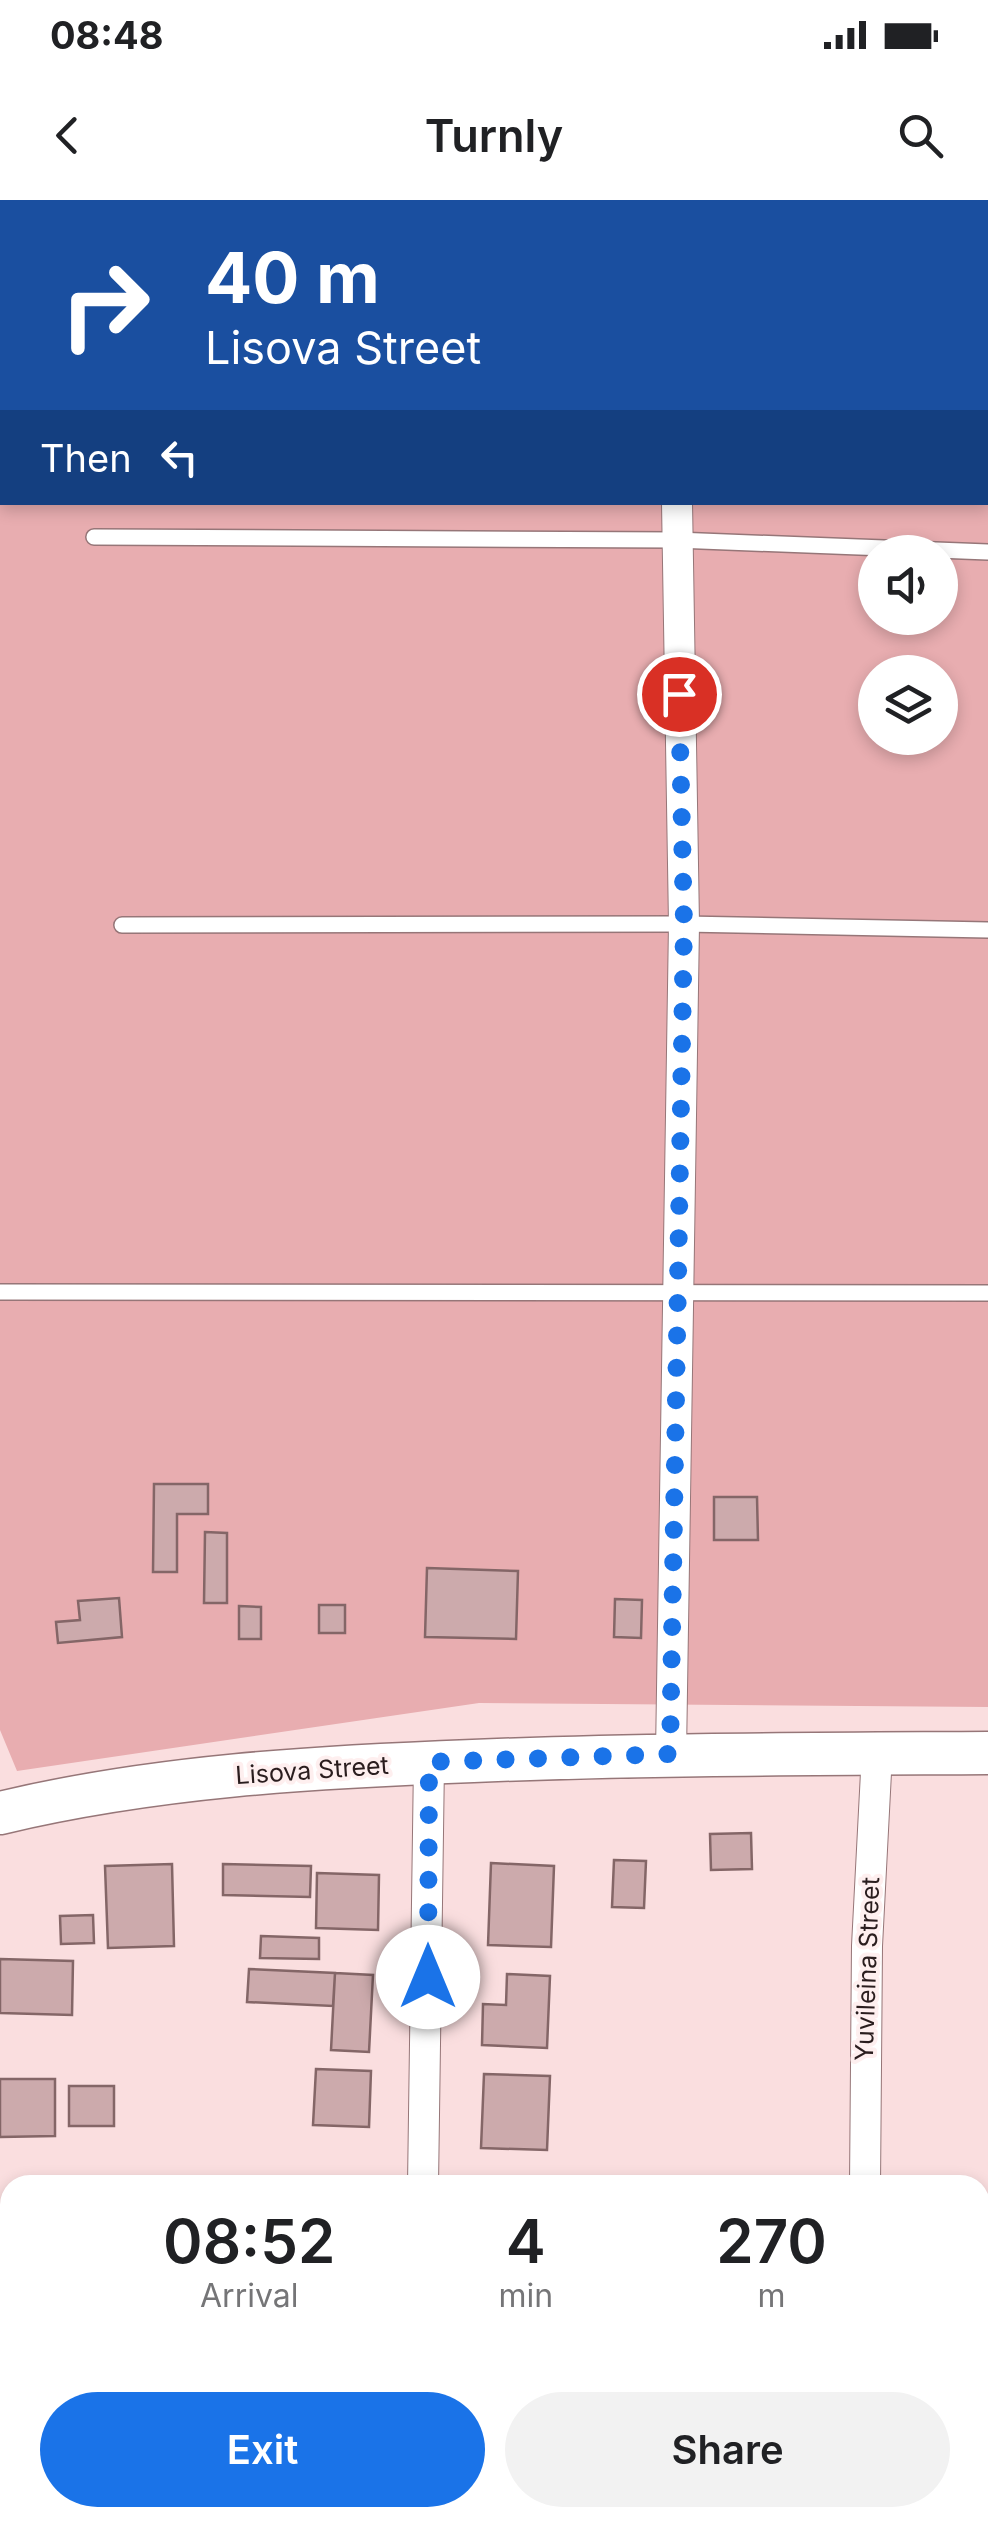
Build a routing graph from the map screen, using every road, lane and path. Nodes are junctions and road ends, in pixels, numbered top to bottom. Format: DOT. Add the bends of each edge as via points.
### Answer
graph roads {
  1 [pos="678,505"];
  2 [pos="94,536"];
  3 [pos="676,540"];
  4 [pos="988,552"];
  5 [pos="684,924"];
  6 [pos="122,925"];
  7 [pos="988,930"];
  8 [pos="676,1291"];
  9 [pos="0,1292"];
  10 [pos="988,1293"];
  11 [pos="670,1754"];
  12 [pos="877,1754"];
  13 [pos="988,1754"];
  14 [pos="429,1762"];
  15 [pos="0,1813"];
  16 [pos="423,2175"];
  17 [pos="864,2175"];
  1 -- 3 [label="street"];
  2 -- 3 [label="lane"];
  3 -- 4 [label="lane"];
  3 -- 5 [label="street"];
  5 -- 6 [label="lane"];
  5 -- 7 [label="lane"];
  5 -- 8 [label="street"];
  8 -- 9 [label="lane"];
  8 -- 10 [label="lane"];
  8 -- 11 [label="street"];
  11 -- 12 [label="main road, Lisova Street"];
  11 -- 14 [label="main road, Lisova Street"];
  12 -- 13 [label="main road, Lisova Street"];
  12 -- 17 [label="street, Yuvileina Street"];
  14 -- 15 [label="main road, Lisova Street" via="144,1785"];
  14 -- 16 [label="street"];
}
